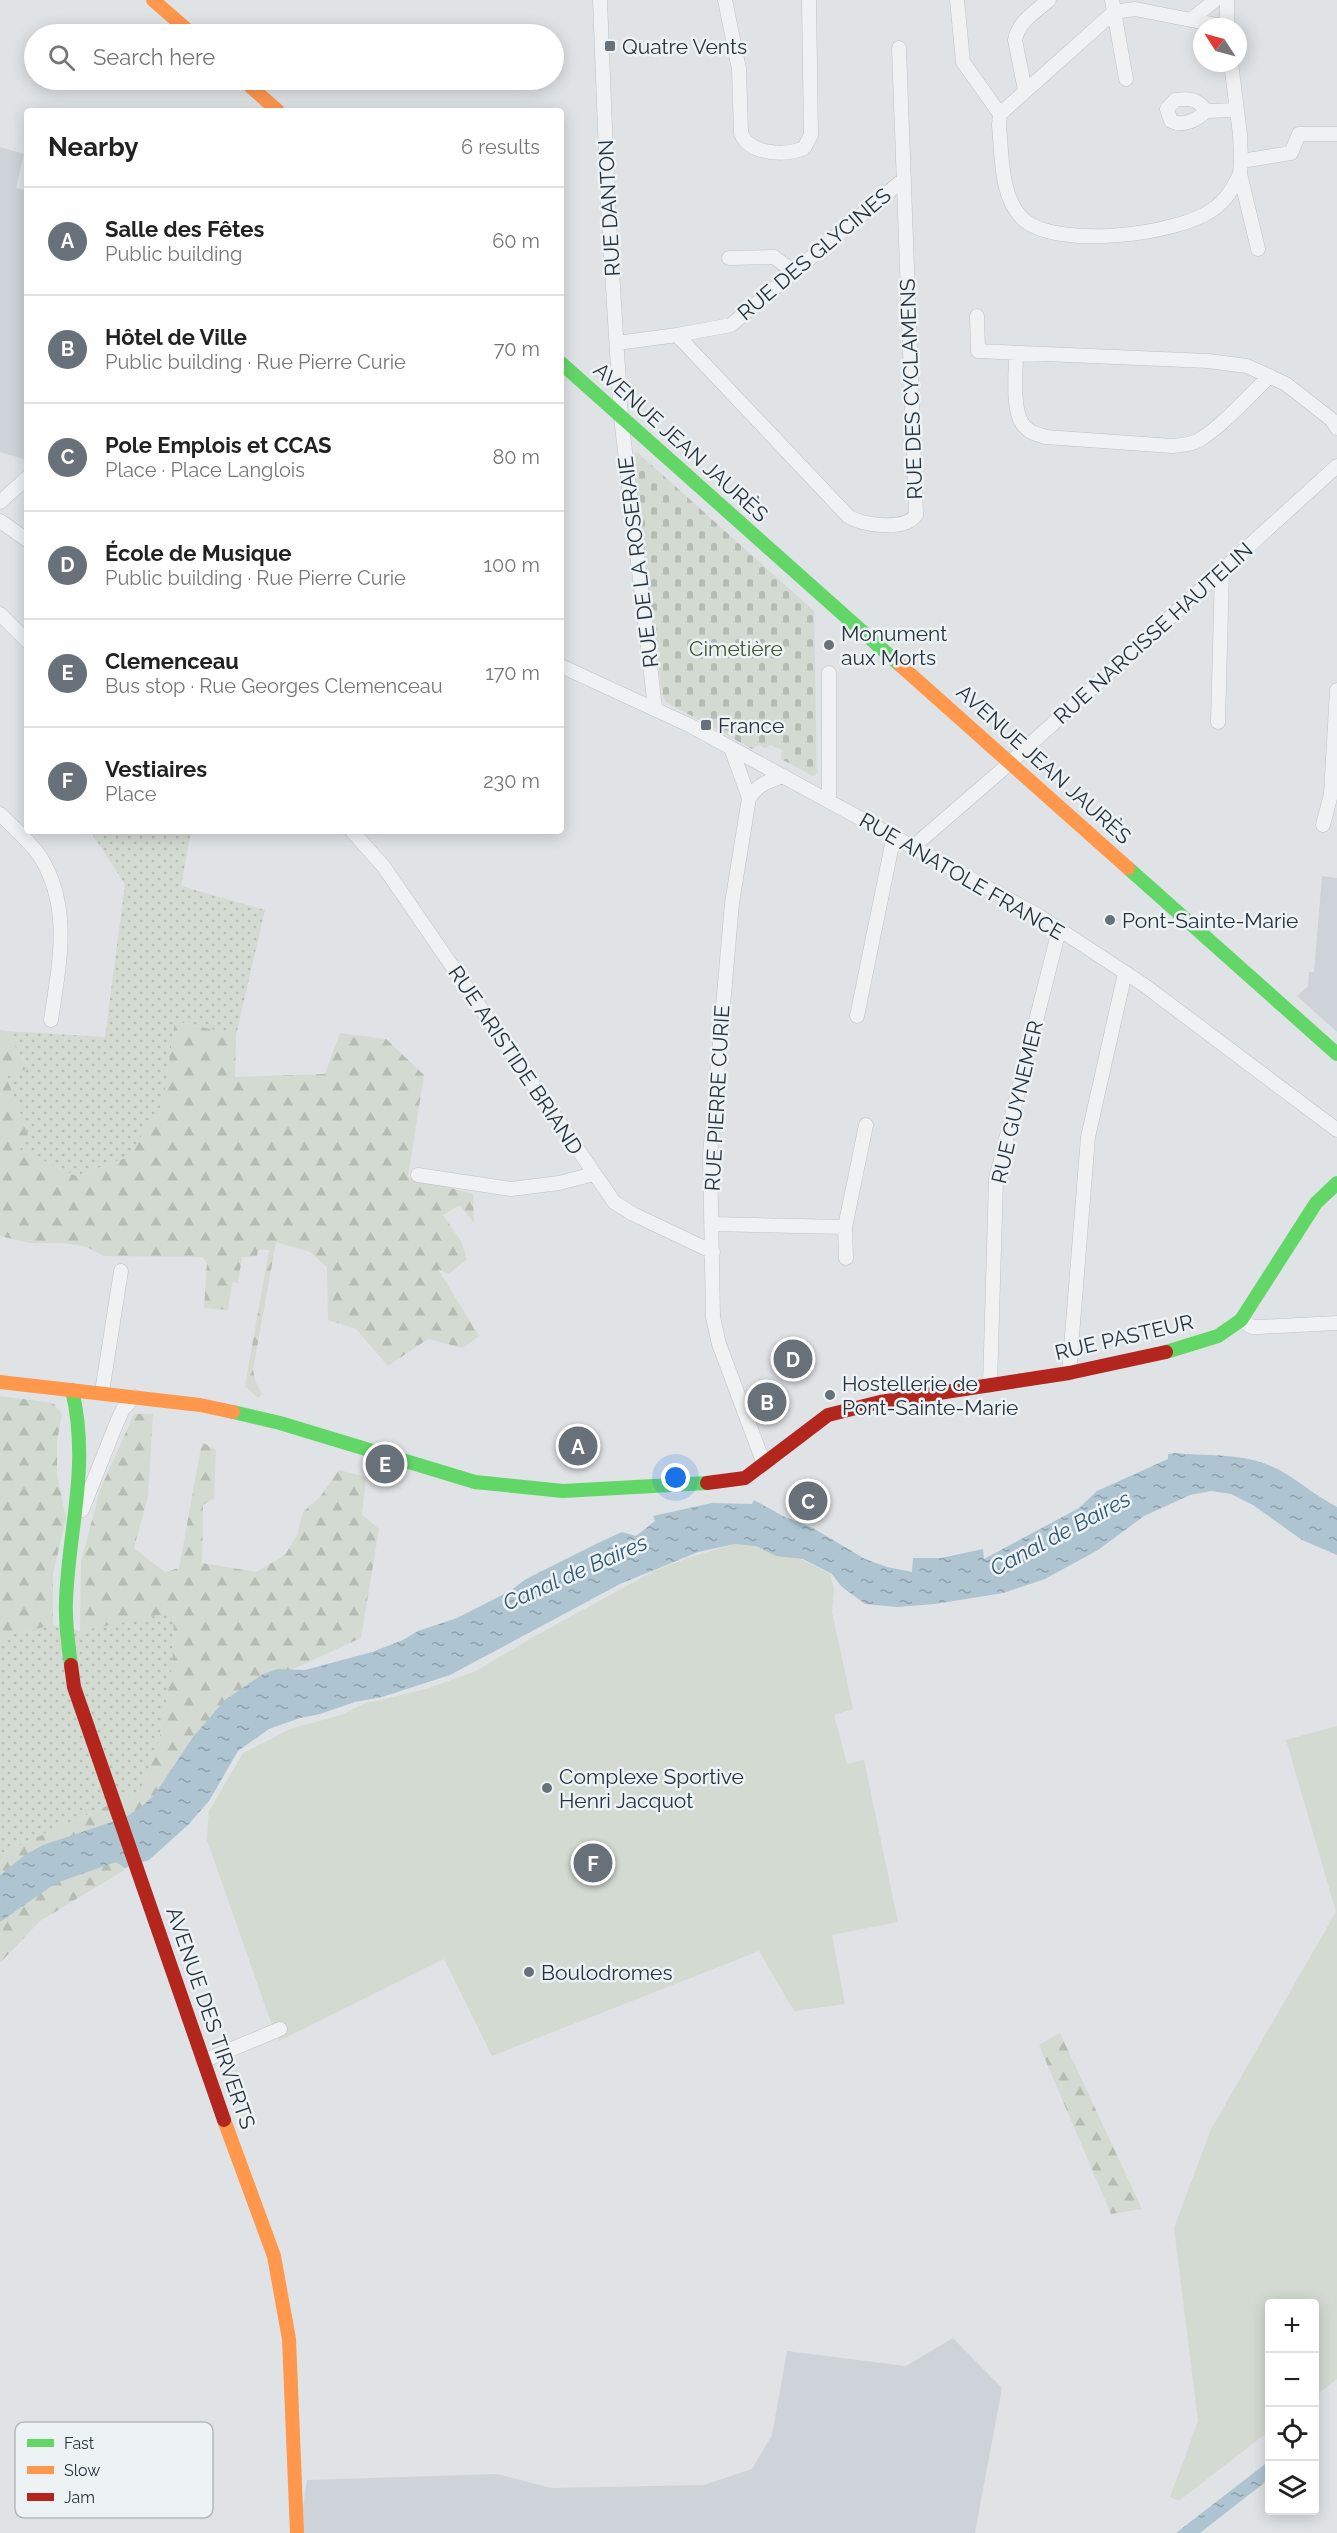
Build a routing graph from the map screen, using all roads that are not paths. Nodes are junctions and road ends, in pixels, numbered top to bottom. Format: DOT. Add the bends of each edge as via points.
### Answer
graph roads {
  1 [pos="153,0"];
  2 [pos="600,0"];
  3 [pos="725,0"];
  4 [pos="809,0"];
  5 [pos="957,0"];
  6 [pos="1049,0"];
  7 [pos="1215,0"];
  8 [pos="1227,0"];
  9 [pos="1113,6"];
  10 [pos="1227,18"];
  11 [pos="1191,20"];
  12 [pos="181,24"];
  13 [pos="899,48"];
  14 [pos="1232,72"];
  15 [pos="1126,79"];
  16 [pos="254,90"];
  17 [pos="1025,90"];
  18 [pos="275,108"];
  19 [pos="1237,110"];
  20 [pos="1206,111"];
  21 [pos="1000,114"];
  22 [pos="1337,134"];
  23 [pos="1240,167"];
  24 [pos="904,179"];
  25 [pos="1258,249"];
  26 [pos="729,258"];
  27 [pos="794,272"];
  28 [pos="977,316"];
  29 [pos="676,335"];
  30 [pos="617,343"];
  31 [pos="1016,352"];
  32 [pos="564,366"];
  33 [pos="1270,376"];
  34 [pos="621,417"];
  35 [pos="1335,418"];
  36 [pos="1337,466"];
  37 [pos="24,481"];
  38 [pos="0,502"];
  39 [pos="0,520"];
  40 [pos="24,538"];
  41 [pos="1222,571"];
  42 [pos="0,614"];
  43 [pos="24,638"];
  44 [pos="564,667"];
  45 [pos="829,673"];
  46 [pos="1337,690"];
  47 [pos="655,708"];
  48 [pos="1218,722"];
  49 [pos="731,748"];
  50 [pos="1335,755"];
  51 [pos="1010,763"];
  52 [pos="784,776"];
  53 [pos="750,798"];
  54 [pos="830,801"];
  55 [pos="0,814"];
  56 [pos="1323,825"];
  57 [pos="355,834"];
  58 [pos="894,835"];
  59 [pos="914,846"];
  60 [pos="1059,930"];
  61 [pos="1125,973"];
  62 [pos="857,1016"];
  63 [pos="51,1020"];
  64 [pos="1337,1054"];
  65 [pos="866,1125"];
  66 [pos="1337,1130"];
  67 [pos="594,1174"];
  68 [pos="418,1175"];
  69 [pos="1337,1183"];
  70 [pos="712,1224"];
  71 [pos="845,1227"];
  72 [pos="713,1252"];
  73 [pos="846,1258"];
  74 [pos="121,1271"];
  75 [pos="1241,1320"];
  76 [pos="1337,1323"];
  77 [pos="1069,1373"];
  78 [pos="0,1382"];
  79 [pos="990,1385"];
  80 [pos="72,1390"];
  81 [pos="102,1392"];
  82 [pos="135,1397"];
  83 [pos="764,1464"];
  84 [pos="77,1523"];
  85 [pos="280,2029"];
  86 [pos="203,2061"];
  87 [pos="297,2533"];
  1 -- 12 [label="main road"];
  2 -- 30 [label="street, RUE DANTON"];
  3 -- 4 [label="street" via="739,69 744,141 755,148 788,153 804,148 811,135"];
  5 -- 21 [label="street" via="963,62"];
  6 -- 17 [label="street" via="1016,32"];
  7 -- 11 [label="street"];
  8 -- 10 [label="street"];
  9 -- 11 [label="street"];
  9 -- 15 [label="street"];
  9 -- 17 [label="street"];
  13 -- 24 [label="street, RUE DES CYCLAMENS"];
  14 -- 19 [label="street"];
  16 -- 18 [label="main road"];
  17 -- 21 [label="street"];
  19 -- 20 [label="street"];
  19 -- 23 [label="street"];
  21 -- 23 [label="street" via="1010,202 1022,219 1043,229 1121,235 1180,225 1220,205"];
  22 -- 23 [label="street" via="1299,134 1291,153"];
  23 -- 25 [label="street"];
  24 -- 27 [label="street, RUE DES GLYCINES"];
  24 -- 29 [label="street, RUE DES CYCLAMENS" via="916,515 911,522 856,522 848,516"];
  26 -- 27 [label="street" via="774,257"];
  27 -- 29 [label="street, RUE DES GLYCINES" via="731,325"];
  28 -- 31 [label="street" via="978,351"];
  29 -- 30 [label="street, RUE DES GLYCINES"];
  30 -- 34 [label="street, RUE DANTON"];
  31 -- 33 [label="street" via="1208,361 1247,366"];
  31 -- 33 [label="street" via="1017,413 1032,433 1046,437 1185,445 1198,441"];
  32 -- 34 [label="main road, AVENUE JEAN JAURÈS"];
  33 -- 35 [label="street"];
  34 -- 47 [label="street, RUE DE LA ROSERAIE"];
  34 -- 51 [label="main road, AVENUE JEAN JAURÈS"];
  36 -- 41 [label="street, RUE NARCISSE HAUTELIN"];
  37 -- 38 [label="street"];
  39 -- 40 [label="street"];
  41 -- 48 [label="street"];
  41 -- 51 [label="street, RUE NARCISSE HAUTELIN"];
  42 -- 43 [label="street"];
  44 -- 47 [label="street, RUE ANATOLE FRANCE"];
  45 -- 54 [label="street"];
  46 -- 50 [label="street"];
  47 -- 49 [label="street, RUE ANATOLE FRANCE"];
  49 -- 52 [label="street, RUE ANATOLE FRANCE"];
  49 -- 53 [label="street"];
  50 -- 56 [label="street"];
  51 -- 59 [label="street, RUE NARCISSE HAUTELIN"];
  51 -- 64 [label="main road, AVENUE JEAN JAURÈS"];
  52 -- 53 [label="street" via="754,789"];
  52 -- 54 [label="street, RUE ANATOLE FRANCE"];
  53 -- 70 [label="street, RUE PIERRE CURIE" via="732,903 723,995 710,1155"];
  54 -- 58 [label="street, RUE ANATOLE FRANCE"];
  55 -- 63 [label="street" via="40,857 57,895 61,935"];
  57 -- 67 [label="street, RUE ARISTIDE BRIAND" via="390,875"];
  58 -- 59 [label="street, RUE ANATOLE FRANCE"];
  58 -- 62 [label="street"];
  59 -- 60 [label="street, RUE ANATOLE FRANCE"];
  60 -- 61 [label="street, RUE ANATOLE FRANCE"];
  60 -- 79 [label="street, RUE GUYNEMER" via="996,1179"];
  61 -- 66 [label="street, RUE ANATOLE FRANCE"];
  61 -- 77 [label="street" via="1088,1137"];
  65 -- 71 [label="street"];
  67 -- 68 [label="street" via="511,1189"];
  67 -- 72 [label="street, RUE ARISTIDE BRIAND" via="622,1208"];
  69 -- 75 [label="main road, RUE PASTEUR" via="1316,1203"];
  70 -- 71 [label="street"];
  70 -- 72 [label="street, RUE PIERRE CURIE"];
  71 -- 73 [label="street"];
  72 -- 83 [label="street, RUE PIERRE CURIE" via="713,1317 719,1344"];
  74 -- 81 [label="street"];
  75 -- 76 [label="street" via="1252,1327"];
  75 -- 77 [label="main road, RUE PASTEUR" via="1218,1336"];
  77 -- 79 [label="main road, RUE PASTEUR"];
  78 -- 80 [label="main road"];
  79 -- 83 [label="main road, RUE PASTEUR" via="880,1402 828,1416"];
  80 -- 81 [label="main road"];
  80 -- 84 [label="main road, AVENUE DES TIRVERTS" via="81,1430"];
  81 -- 82 [label="main road"];
  82 -- 83 [label="main road, RUE PASTEUR" via="200,1405 280,1423 475,1482 574,1491 728,1482 745,1478"];
  82 -- 84 [label="street, AVENUE DES TIRVERTS" via="117,1422"];
  84 -- 86 [label="main road, AVENUE DES TIRVERTS" via="66,1603 74,1687"];
  85 -- 86 [label="street"];
  86 -- 87 [label="main road, AVENUE DES TIRVERTS" via="274,2256 289,2339"];
}
